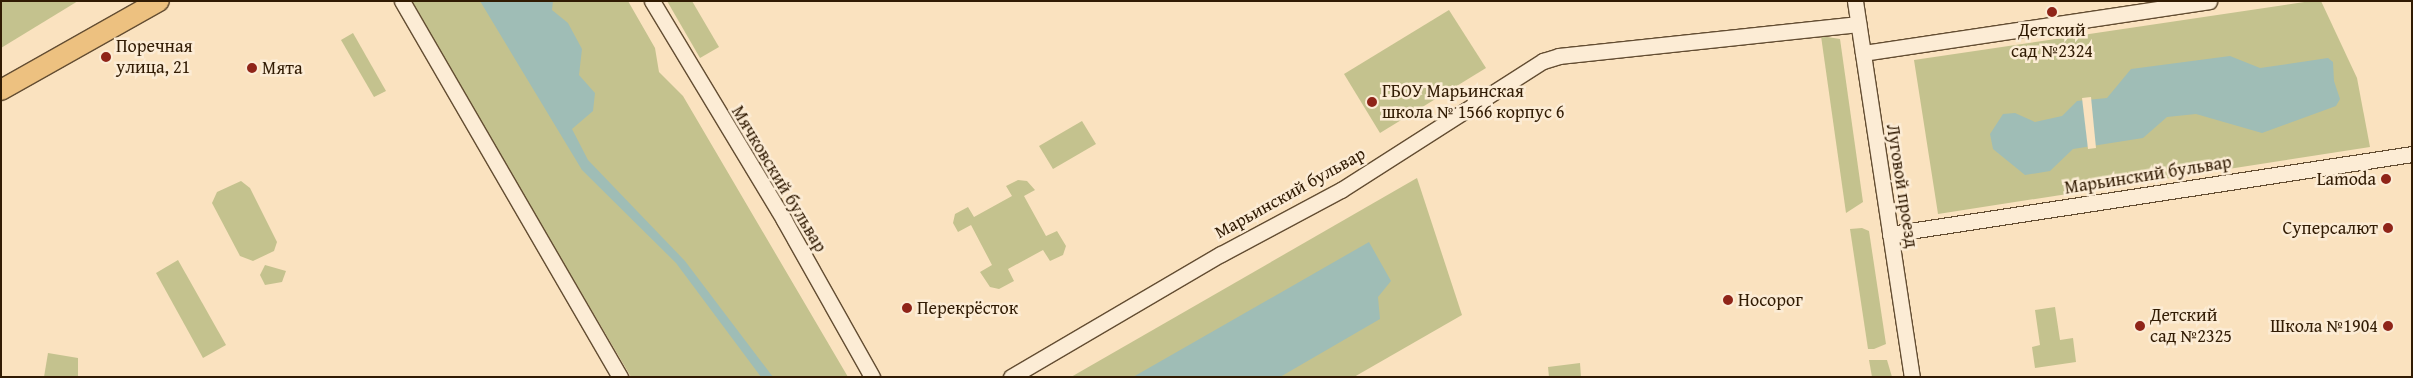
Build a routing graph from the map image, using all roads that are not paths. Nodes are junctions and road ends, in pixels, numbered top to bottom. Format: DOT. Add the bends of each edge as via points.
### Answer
graph roads {
  1 [pos="159,1"];
  2 [pos="402,1"];
  3 [pos="652,1"];
  4 [pos="1855,1"];
  5 [pos="2209,1"];
  6 [pos="1858,24"];
  7 [pos="1863,53"];
  8 [pos="1,90"];
  9 [pos="2412,154"];
  10 [pos="1890,234"];
  11 [pos="620,377"];
  12 [pos="872,377"];
  13 [pos="1011,377"];
  14 [pos="1912,377"];
  1 -- 8 [label="main road"];
  2 -- 11 [label="street"];
  3 -- 12 [label="street, Мячковский бульвар" via="784,220"];
  4 -- 6 [label="street, Луговой проезд"];
  5 -- 7 [label="street"];
  6 -- 7 [label="street, Луговой проезд"];
  6 -- 13 [label="street, Марьинский бульвар" via="1559,56 1543,61 1341,190 1221,254"];
  7 -- 10 [label="street, Луговой проезд"];
  9 -- 10 [label="street, Марьинский бульвар"];
  10 -- 14 [label="street, Луговой проезд"];
}
